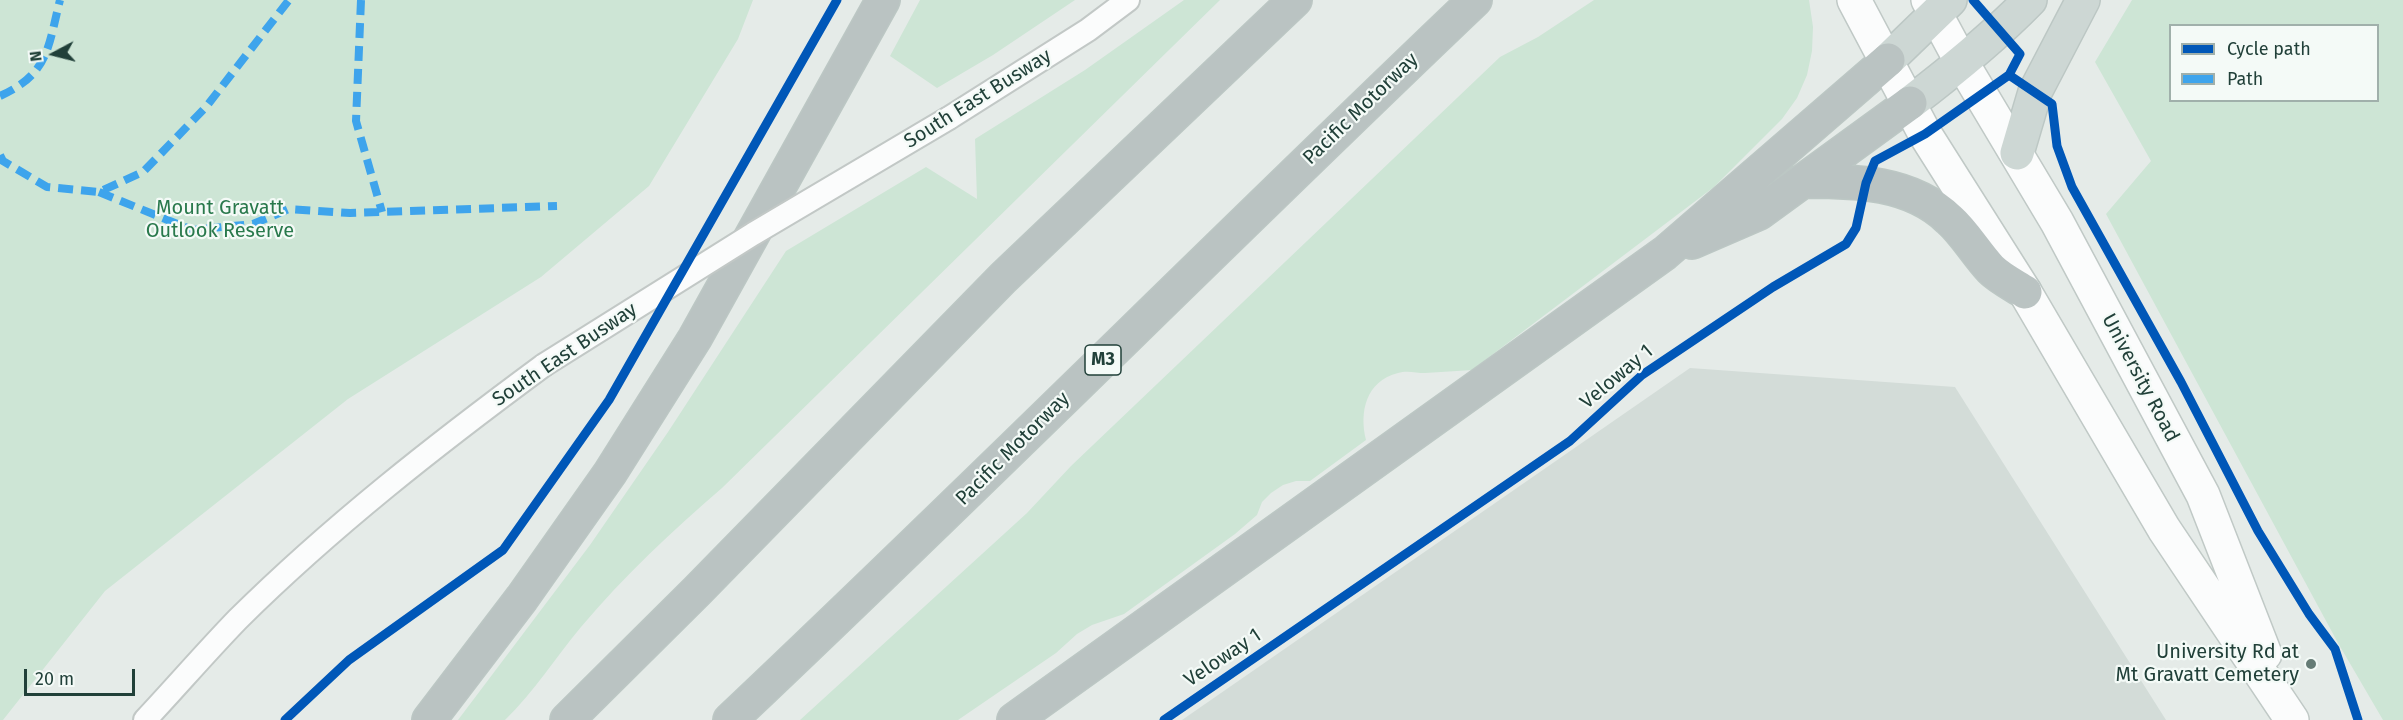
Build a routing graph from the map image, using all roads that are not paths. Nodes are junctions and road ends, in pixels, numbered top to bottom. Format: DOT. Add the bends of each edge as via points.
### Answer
graph roads {
  1 [pos="883,0"];
  2 [pos="1128,0"];
  3 [pos="1295,0"];
  4 [pos="1475,0"];
  5 [pos="1854,0"];
  6 [pos="2030,0"];
  7 [pos="2083,0"];
  8 [pos="1938,5"];
  9 [pos="1888,60"];
  10 [pos="1962,63"];
  11 [pos="1910,103"];
  12 [pos="2017,153"];
  13 [pos="1806,181"];
  14 [pos="1665,253"];
  15 [pos="2025,292"];
  16 [pos="2289,715"];
  17 [pos="144,720"];
  18 [pos="429,720"];
  19 [pos="567,720"];
  20 [pos="730,720"];
  21 [pos="1014,720"];
  1 -- 18 [label="highway" via="683,358 522,598"];
  2 -- 17 [label="lane, South East Busway, bridge" via="1088,30 949,118 753,234 544,365 346,521 238,620"];
  3 -- 19 [label="highway" via="1003,278"];
  4 -- 20 [label="highway, Pacific Motorway / M3" via="924,537"];
  5 -- 9 [label="street, University Road"];
  6 -- 10 [label="main road"];
  7 -- 12 [label="main road" via="2035,92"];
  8 -- 9 [label="main road"];
  8 -- 10 [label="street, University Road"];
  9 -- 11 [label="street, University Road"];
  9 -- 14 [label="highway"];
  10 -- 11 [label="main road"];
  10 -- 12 [label="street, University Road"];
  11 -- 13 [label="highway"];
  11 -- 15 [label="street, University Road" via="1925,134"];
  12 -- 16 [label="street, University Road" via="2203,495"];
  13 -- 14 [label="highway" via="1760,213"];
  13 -- 15 [label="highway" via="1866,183 1897,189 1924,202 1949,218 1992,270"];
  14 -- 21 [label="highway"];
  15 -- 16 [label="street, University Road" via="2164,529"];
}
